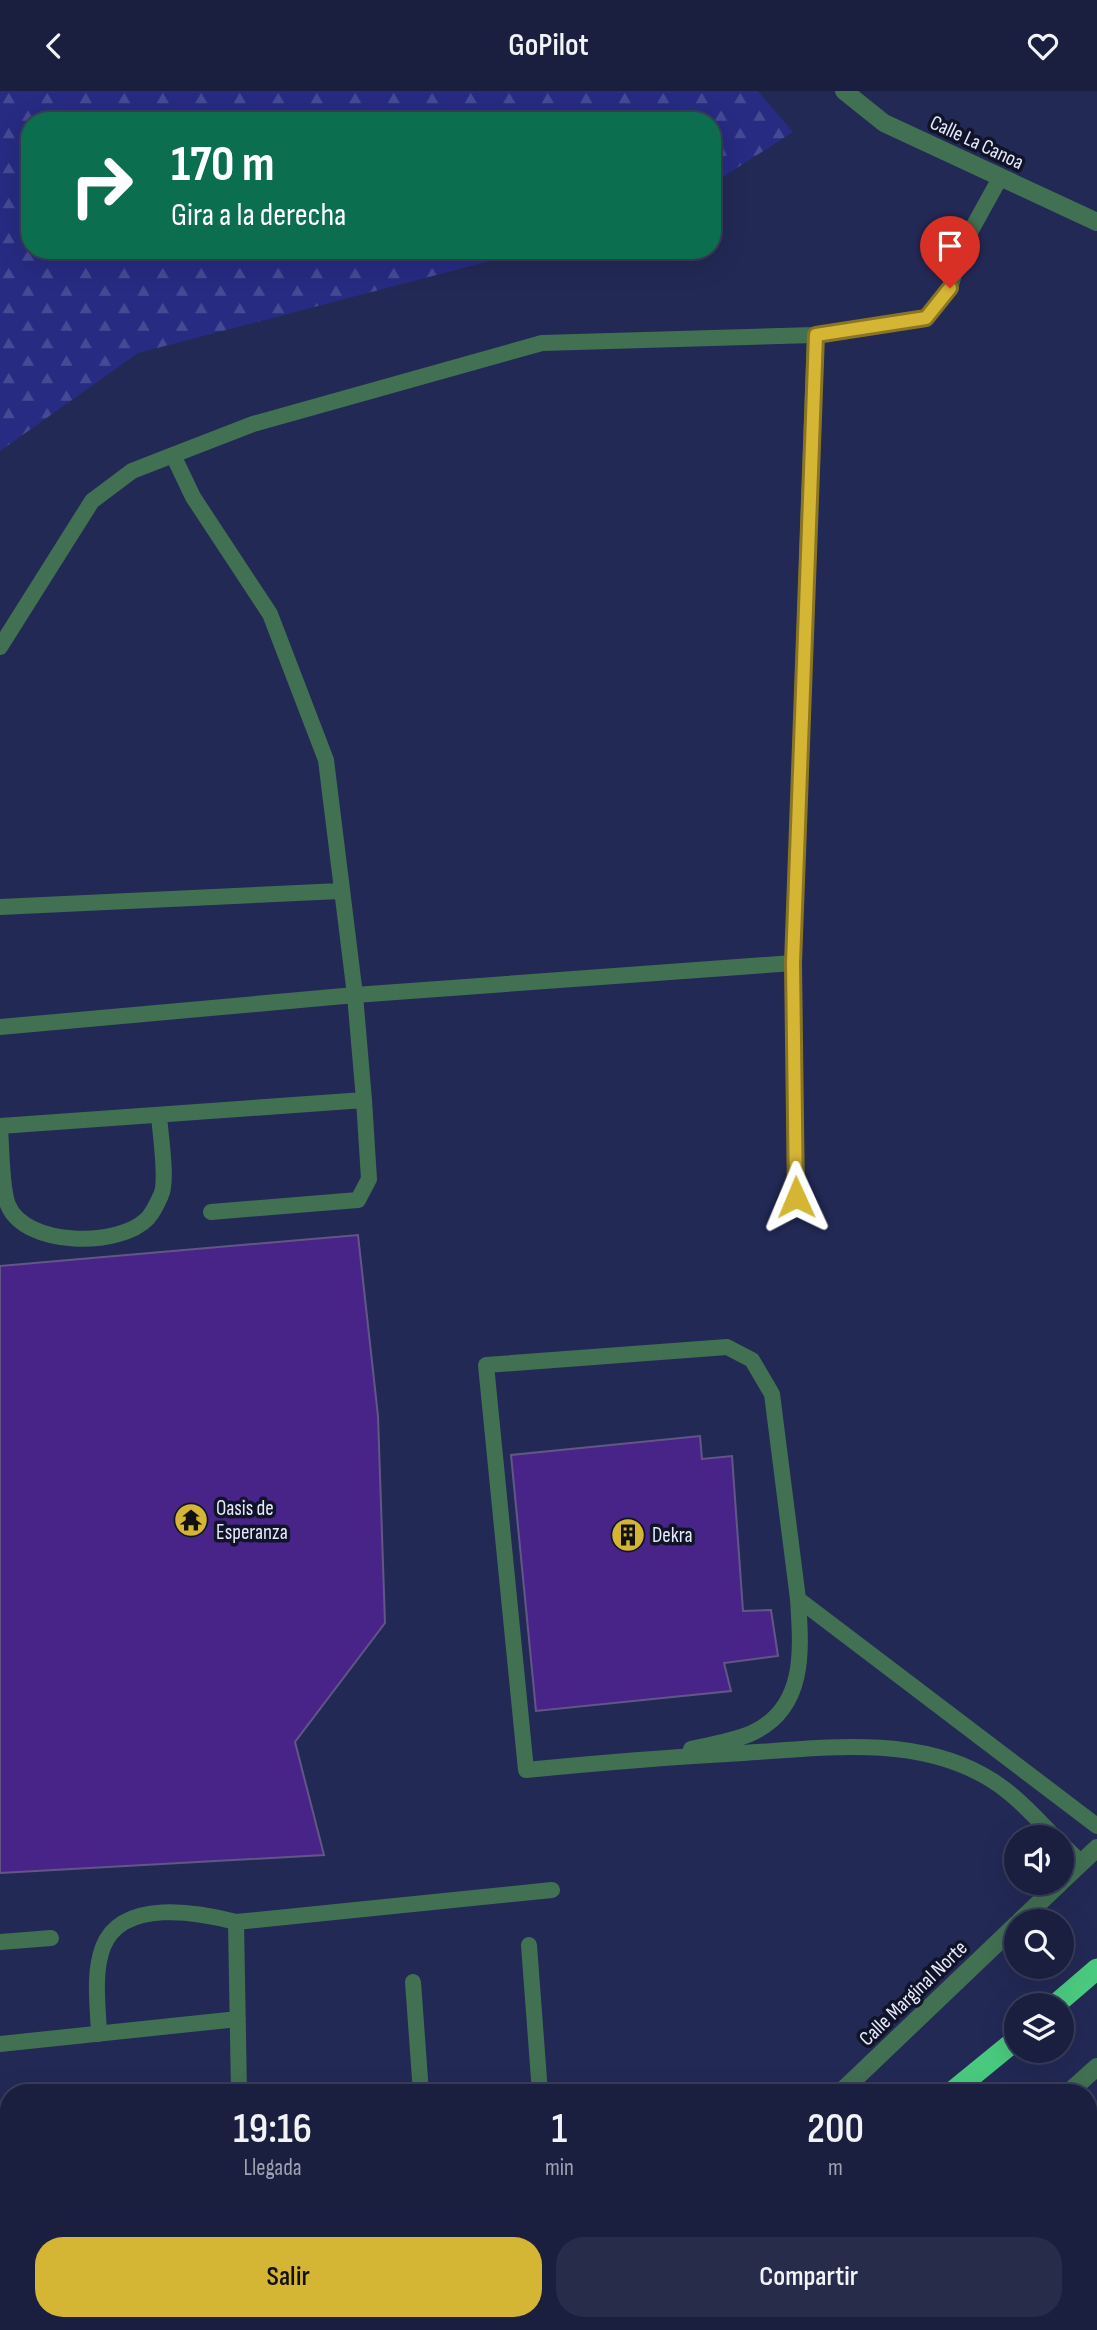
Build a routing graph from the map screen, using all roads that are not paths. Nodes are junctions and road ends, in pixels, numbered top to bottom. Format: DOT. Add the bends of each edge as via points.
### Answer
graph roads {
  1 [pos="844,91"];
  2 [pos="1000,179"];
  3 [pos="1097,222"];
  4 [pos="816,335"];
  5 [pos="173,455"];
  6 [pos="0,647"];
  7 [pos="340,891"];
  8 [pos="0,907"];
  9 [pos="793,963"];
  10 [pos="355,995"];
  11 [pos="0,1027"];
  12 [pos="363,1100"];
  13 [pos="159,1115"];
  14 [pos="0,1128"];
  15 [pos="796,1197"];
  16 [pos="211,1212"];
  17 [pos="798,1599"];
  18 [pos="655,1758"];
  19 [pos="1043,1825"];
  20 [pos="1097,1826"];
  21 [pos="1097,1848"];
  22 [pos="1074,1856"];
  23 [pos="1081,1863"];
  24 [pos="1074,1870"];
  25 [pos="552,1890"];
  26 [pos="1047,1895"];
  27 [pos="1033,1909"];
  28 [pos="236,1922"];
  29 [pos="1004,1936"];
  30 [pos="51,1938"];
  31 [pos="0,1943"];
  32 [pos="529,1945"];
  33 [pos="1097,1969"];
  34 [pos="413,1982"];
  35 [pos="1069,1993"];
  36 [pos="238,2019"];
  37 [pos="99,2034"];
  38 [pos="0,2044"];
  39 [pos="1004,2050"];
  40 [pos="1097,2067"];
  41 [pos="239,2084"];
  42 [pos="420,2084"];
  43 [pos="539,2084"];
  44 [pos="848,2084"];
  45 [pos="962,2084"];
  46 [pos="1078,2084"];
  1 -- 2 [label="street, Calle La Canoa" via="884,123"];
  2 -- 3 [label="street, Calle La Canoa"];
  2 -- 4 [label="lane" via="963,245 950,288 926,318"];
  4 -- 5 [label="lane" via="542,343 253,424"];
  4 -- 9 [label="lane"];
  5 -- 6 [label="lane" via="132,471 92,501"];
  5 -- 7 [label="lane" via="193,497 270,614 326,760"];
  7 -- 8 [label="lane"];
  7 -- 10 [label="lane"];
  9 -- 10 [label="lane"];
  9 -- 15 [label="lane"];
  10 -- 11 [label="lane"];
  10 -- 12 [label="lane"];
  12 -- 13 [label="lane"];
  12 -- 16 [label="lane" via="369,1179 358,1200"];
  13 -- 14 [label="lane"];
  13 -- 14 [label="lane" via="163,1192 147,1219 128,1230 72,1239 39,1233 19,1220 8,1205"];
  17 -- 18 [label="lane" via="801,1655 797,1683 772,1721 752,1733"];
  17 -- 18 [label="lane" via="772,1394 752,1360 727,1347 486,1365 526,1770"];
  17 -- 20 [label="lane"];
  18 -- 19 [label="lane" via="893,1748 983,1775"];
  21 -- 23 [label="street, Calle Marginal Norte"];
  22 -- 23 [label="lane"];
  23 -- 24 [label="street, Calle Marginal Norte"];
  25 -- 28 [label="lane"];
  26 -- 27 [label="street, Calle Marginal Norte"];
  28 -- 36 [label="lane"];
  28 -- 37 [label="lane" via="201,1912 170,1911 128,1919 103,1946 98,1973"];
  29 -- 44 [label="street, Calle Marginal Norte"];
  30 -- 31 [label="lane"];
  32 -- 43 [label="lane"];
  33 -- 35 [label="highway"];
  34 -- 42 [label="lane"];
  36 -- 37 [label="lane"];
  36 -- 41 [label="lane"];
  37 -- 38 [label="lane"];
  39 -- 45 [label="highway"];
  40 -- 46 [label="street"];
}
